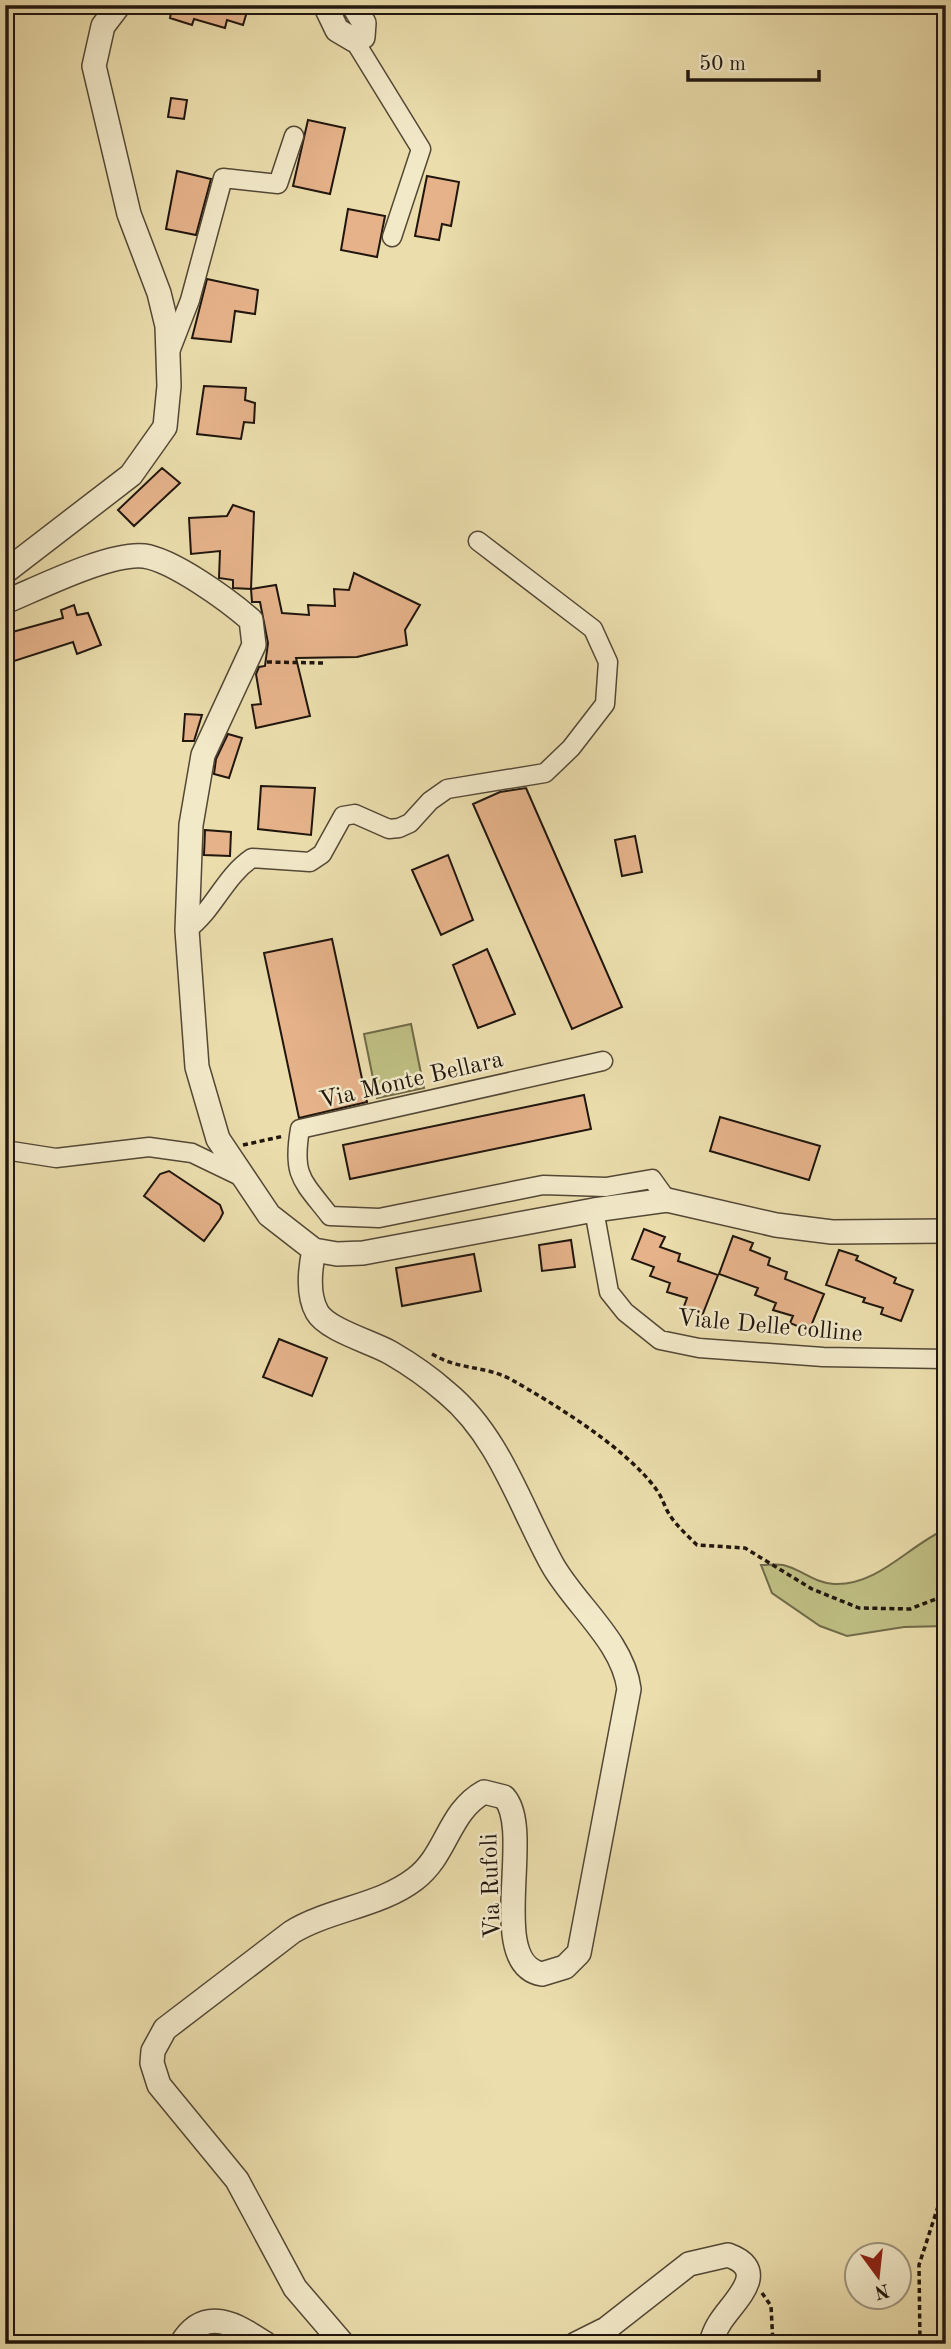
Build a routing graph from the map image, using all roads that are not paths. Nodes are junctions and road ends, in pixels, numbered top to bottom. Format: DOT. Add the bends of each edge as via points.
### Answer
graph roads {
  1 [pos="119,5"];
  2 [pos="325,5"];
  3 [pos="353,5"];
  4 [pos="354,40"];
  5 [pos="294,136"];
  6 [pos="392,237"];
  7 [pos="168,356"];
  8 [pos="478,541"];
  9 [pos="5,572"];
  10 [pos="5,602"];
  11 [pos="187,930"];
  12 [pos="603,1061"];
  13 [pos="5,1150"];
  14 [pos="246,1179"];
  15 [pos="667,1200"];
  16 [pos="594,1210"];
  17 [pos="946,1231"];
  18 [pos="314,1250"];
  19 [pos="946,1359"];
  20 [pos="181,2344"];
  21 [pos="266,2344"];
  22 [pos="343,2344"];
  23 [pos="576,2344"];
  24 [pos="710,2344"];
  1 -- 7 [label="street" via="103,26 94,66 129,214 159,293"];
  2 -- 4 [label="street" via="337,30"];
  3 -- 4 [label="street" via="363,23 363,37"];
  4 -- 6 [label="street" via="421,149"];
  5 -- 7 [label="street" via="278,184 223,177 190,300"];
  7 -- 9 [label="street" via="165,427 131,475"];
  8 -- 11 [label="street" via="593,629 608,662 605,704 545,773 447,789 399,828 389,829 355,814 343,816 322,854 310,862 252,858 220,888 202,919"];
  10 -- 11 [label="street" via="113,559 143,556 228,600 251,620 254,645 200,768 191,825"];
  11 -- 14 [label="street" via="197,1068 212,1126"];
  12 -- 15 [label="street, Via Monte Bellara" via="300,1129 295,1158 304,1182 330,1216 379,1218 543,1185 606,1187 652,1179"];
  13 -- 14 [label="street" via="56,1158 149,1147 192,1153"];
  14 -- 18 [label="street" via="269,1215"];
  15 -- 16 [label="street"];
  15 -- 17 [label="street" via="776,1225"];
  16 -- 18 [label="street" via="363,1253"];
  16 -- 19 [label="street, Viale Delle colline" via="609,1292 625,1312 660,1340 699,1348 823,1357"];
  18 -- 22 [label="street, Via Rufoli" via="309,1275 316,1311 335,1327 424,1374 471,1417 503,1467 552,1565 622,1665 629,1689 579,1953 571,1964 542,1974 530,1970 521,1959 513,1908 512,1812 504,1797 484,1792 460,1812 431,1865 415,1880 300,1927 159,2038 152,2063 159,2085 237,2180 295,2288"];
  20 -- 21 [label="street" via="199,2326 218,2320"];
  23 -- 24 [label="street" via="606,2329 689,2264 728,2255 736,2258 747,2274 746,2290 718,2324"];
}
